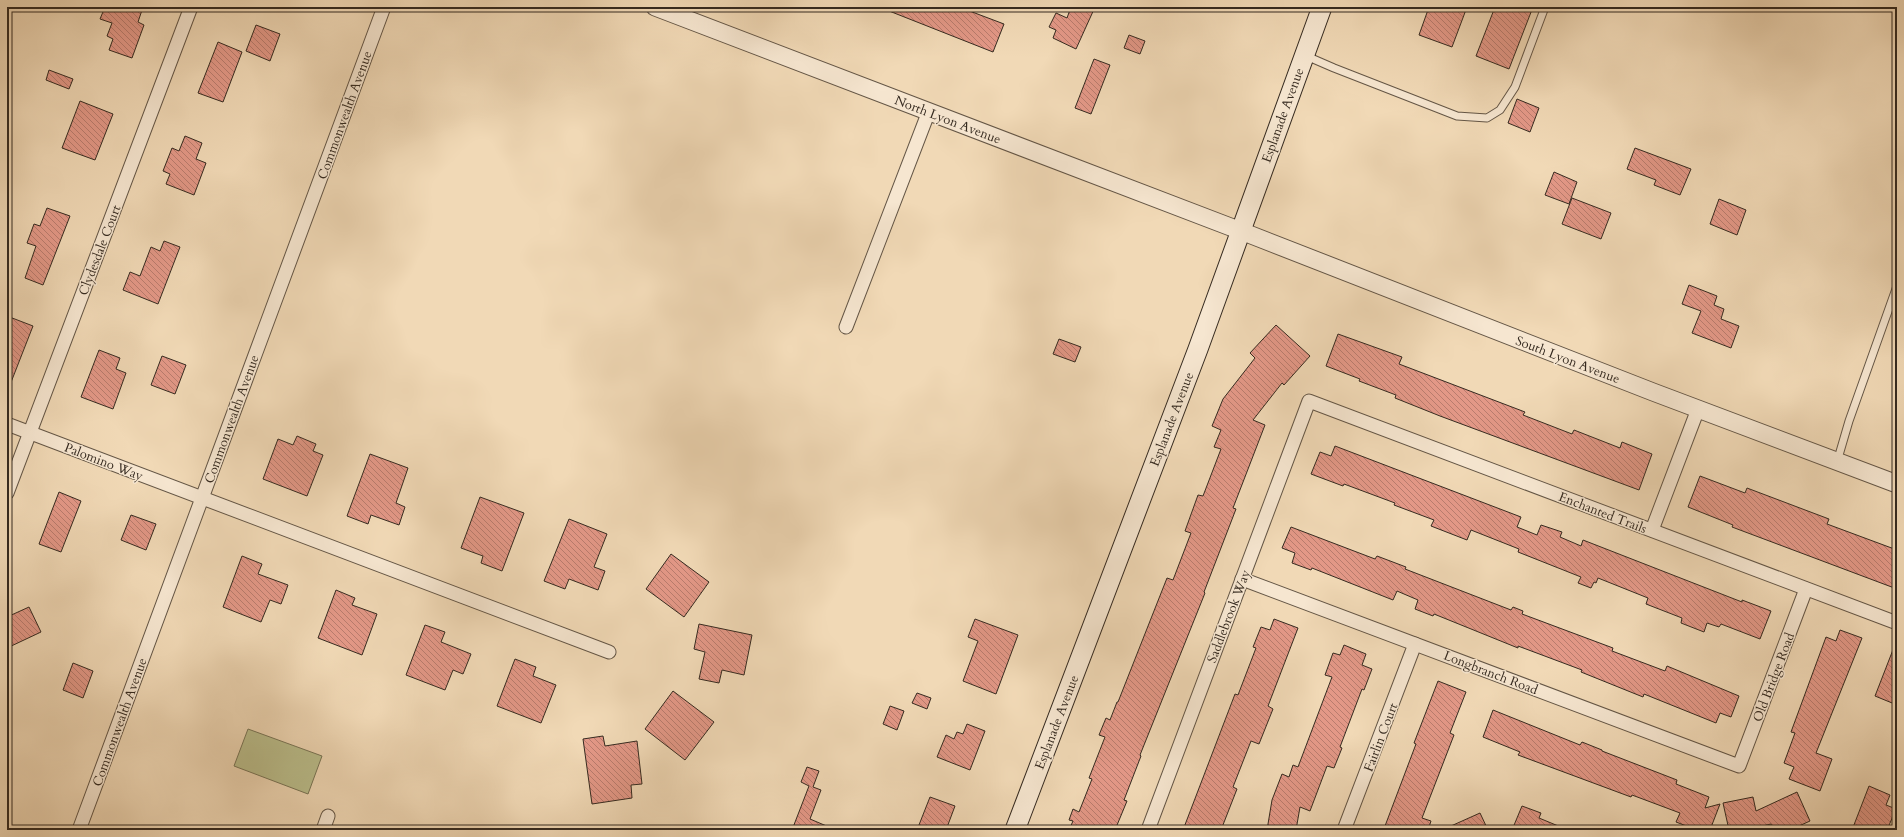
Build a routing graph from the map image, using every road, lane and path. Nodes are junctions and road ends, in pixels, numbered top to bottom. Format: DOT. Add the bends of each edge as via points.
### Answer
graph roads {
  1 [pos="191,7"];
  2 [pos="384,7"];
  3 [pos="655,7"];
  4 [pos="1322,7"];
  5 [pos="1545,7"];
  6 [pos="1304,54"];
  7 [pos="930,112"];
  8 [pos="1241,231"];
  9 [pos="1897,286"];
  10 [pos="846,327"];
  11 [pos="1310,401"];
  12 [pos="1698,409"];
  13 [pos="7,424"];
  14 [pos="30,433"];
  15 [pos="1837,462"];
  16 [pos="1897,484"];
  17 [pos="7,493"];
  18 [pos="202,498"];
  19 [pos="1652,530"];
  20 [pos="1242,578"];
  21 [pos="1806,589"];
  22 [pos="1897,623"];
  23 [pos="1415,644"];
  24 [pos="609,652"];
  25 [pos="1739,766"];
  26 [pos="328,816"];
  27 [pos="79,830"];
  28 [pos="323,830"];
  29 [pos="1015,830"];
  30 [pos="1148,830"];
  31 [pos="1344,830"];
  1 -- 14 [label="street, Clydesdale Court"];
  2 -- 18 [label="street, Commonwealth Avenue"];
  3 -- 7 [label="street, North Lyon Avenue"];
  4 -- 6 [label="main road, Esplanade Avenue"];
  5 -- 6 [label="lane" via="1515,87 1500,110 1487,118 1457,116"];
  6 -- 8 [label="main road, Esplanade Avenue"];
  7 -- 8 [label="street, North Lyon Avenue"];
  7 -- 10 [label="street"];
  8 -- 12 [label="street, South Lyon Avenue"];
  8 -- 29 [label="main road, Esplanade Avenue"];
  9 -- 15 [label="lane" via="1849,420"];
  11 -- 19 [label="street, Enchanted Trails"];
  11 -- 20 [label="street, Saddlebrook Way"];
  12 -- 15 [label="street, South Lyon Avenue"];
  12 -- 19 [label="street"];
  13 -- 14 [label="street, Palomino Way"];
  14 -- 17 [label="street, Clydesdale Court"];
  14 -- 18 [label="street, Palomino Way"];
  15 -- 16 [label="street, South Lyon Avenue"];
  18 -- 24 [label="street, Palomino Way"];
  18 -- 27 [label="street, Commonwealth Avenue"];
  19 -- 21 [label="street, Enchanted Trails"];
  20 -- 23 [label="street, Longbranch Road"];
  20 -- 30 [label="street, Saddlebrook Way"];
  21 -- 22 [label="street, Enchanted Trails"];
  21 -- 25 [label="street, Old Bridge Road"];
  23 -- 25 [label="street, Longbranch Road"];
  23 -- 31 [label="street, Fairlin Court"];
  26 -- 28 [label="street"];
}
